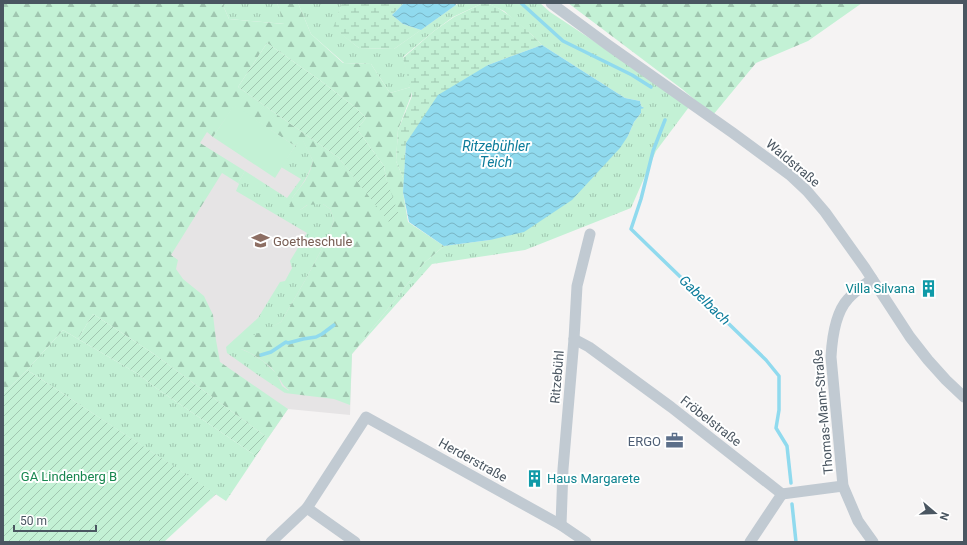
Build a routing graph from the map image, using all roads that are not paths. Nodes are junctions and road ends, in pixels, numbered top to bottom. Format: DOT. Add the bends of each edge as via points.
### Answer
graph roads {
  1 [pos="551,3"];
  2 [pos="590,234"];
  3 [pos="872,279"];
  4 [pos="574,339"];
  5 [pos="964,397"];
  6 [pos="843,486"];
  7 [pos="782,494"];
  8 [pos="307,508"];
  9 [pos="561,525"];
  10 [pos="271,542"];
  11 [pos="355,542"];
  12 [pos="586,542"];
  13 [pos="750,542"];
  14 [pos="873,542"];
  1 -- 3 [label="street, Waldstraße" via="790,175 825,212"];
  2 -- 4 [label="street, Ritzebühl" via="577,286"];
  3 -- 5 [label="street, Waldstraße" via="910,337 928,360"];
  3 -- 6 [label="street, Thomas-Mann-Straße" via="847,299 839,314 831,344"];
  4 -- 7 [label="street, Fröbelstraße" via="671,407"];
  4 -- 9 [label="street, Ritzebühl"];
  6 -- 7 [label="street, Thomas-Mann-Straße"];
  6 -- 14 [label="street, Thomas-Mann-Straße" via="858,521"];
  7 -- 13 [label="street"];
  8 -- 9 [label="street, Herderstraße" via="366,417"];
  8 -- 10 [label="street"];
  8 -- 11 [label="street"];
  9 -- 12 [label="street, Herderstraße"];
}
